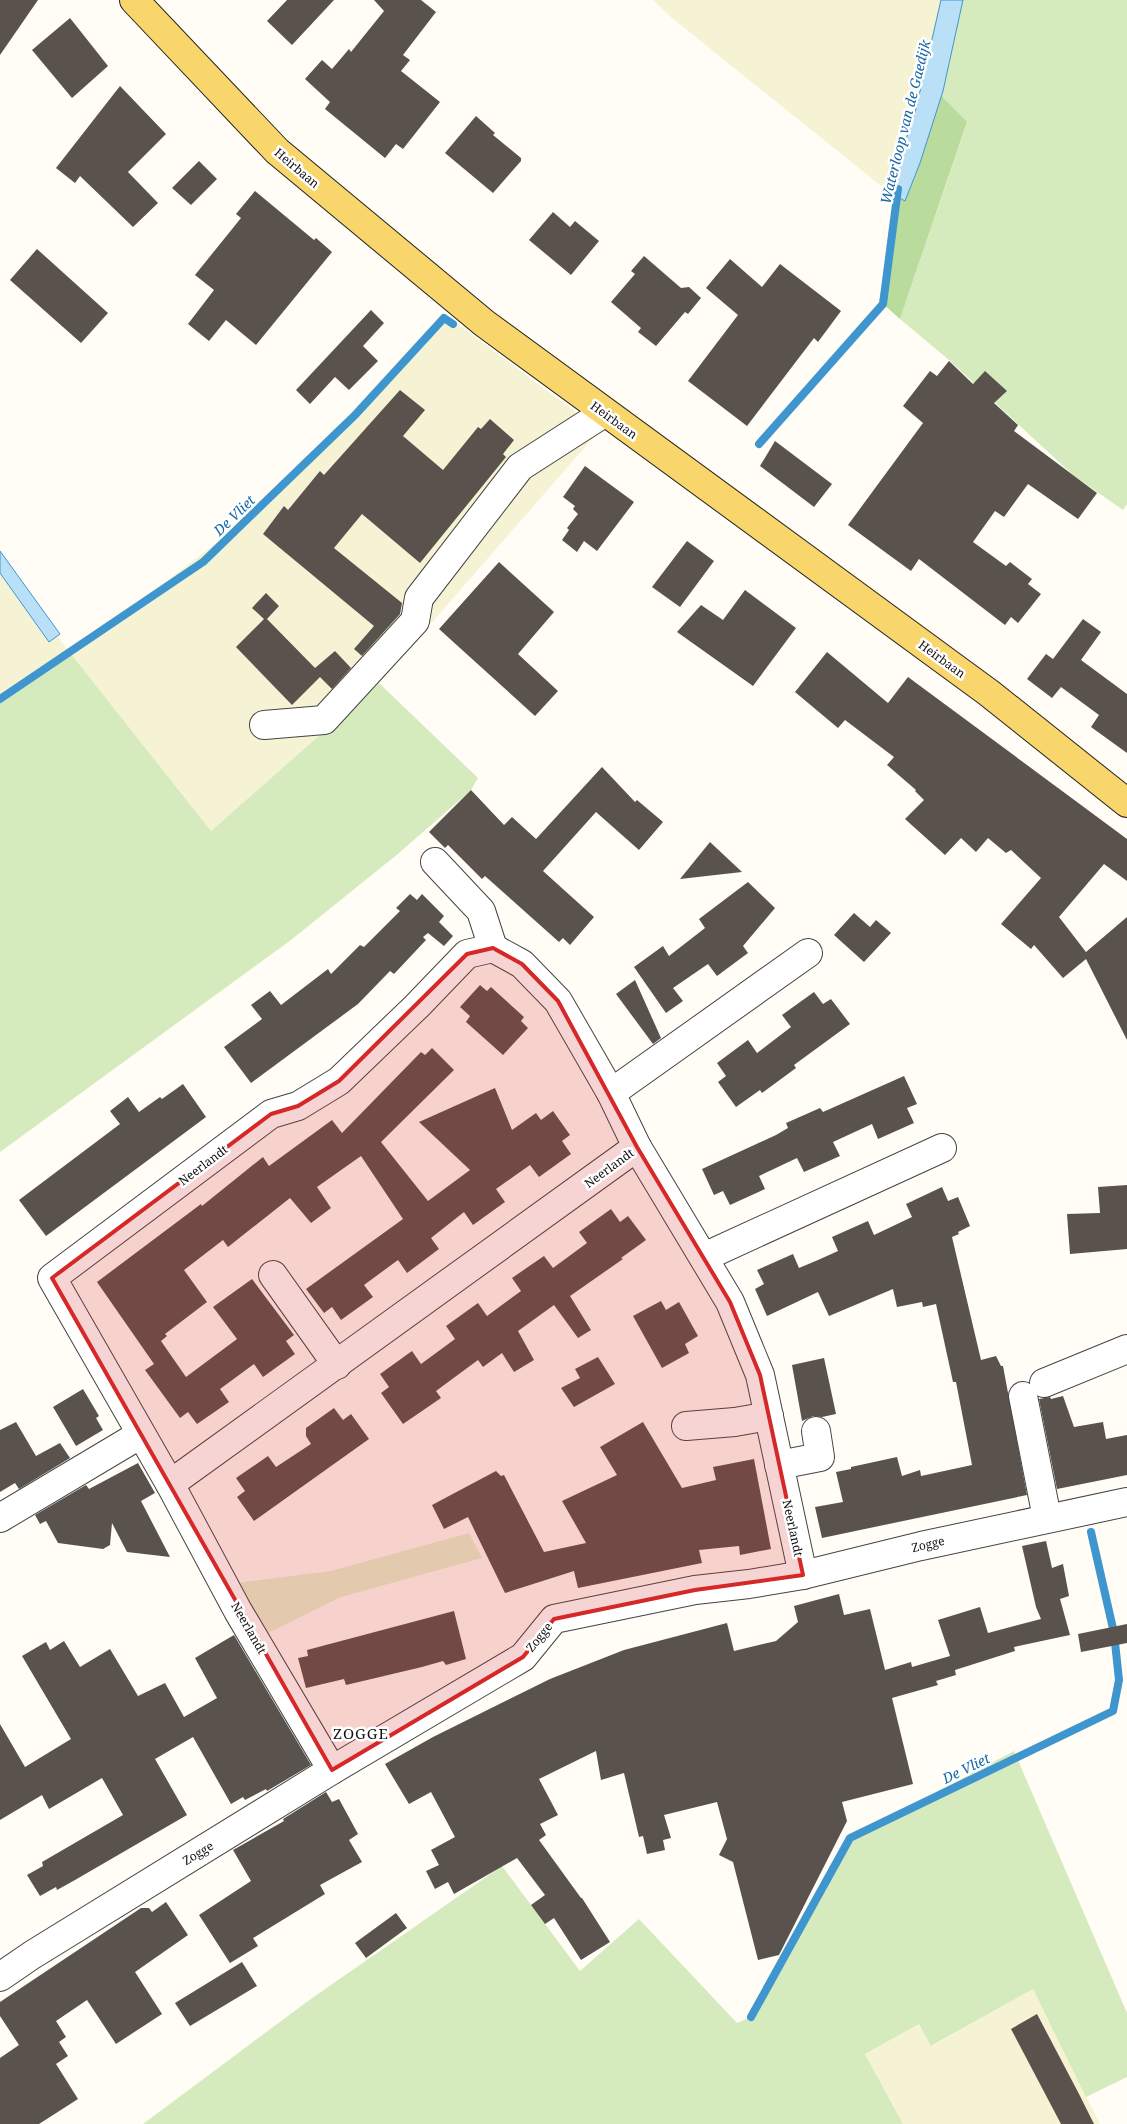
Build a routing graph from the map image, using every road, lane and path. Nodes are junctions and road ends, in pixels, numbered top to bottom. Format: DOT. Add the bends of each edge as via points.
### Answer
graph roads {
  1 [pos="134,0"];
  2 [pos="604,413"];
  3 [pos="264,725"];
  4 [pos="1127,803"];
  5 [pos="435,862"];
  6 [pos="493,948"];
  7 [pos="808,954"];
  8 [pos="611,1093"];
  9 [pos="638,1147"];
  10 [pos="942,1148"];
  11 [pos="704,1257"];
  12 [pos="273,1275"];
  13 [pos="1127,1349"];
  14 [pos="337,1364"];
  15 [pos="769,1416"];
  16 [pos="686,1426"];
  17 [pos="816,1431"];
  18 [pos="141,1434"];
  19 [pos="779,1465"];
  20 [pos="170,1484"];
  21 [pos="1127,1502"];
  22 [pos="0,1518"];
  23 [pos="1047,1518"];
  24 [pos="803,1575"];
  25 [pos="332,1770"];
  26 [pos="0,1977"];
  1 -- 2 [label="main road, Heirbaan" via="277,152 484,323"];
  2 -- 3 [label="street" via="520,468 419,598 414,621 324,720"];
  2 -- 4 [label="main road, Heirbaan" via="990,694"];
  5 -- 6 [label="street" via="480,911"];
  6 -- 8 [label="street, Neerlandt" via="522,964 558,1001"];
  6 -- 18 [label="street, Neerlandt" via="467,954 339,1081 298,1106 271,1114 52,1278"];
  7 -- 8 [label="street"];
  8 -- 9 [label="street, Neerlandt"];
  9 -- 11 [label="street, Neerlandt"];
  9 -- 14 [label="street, Neerlandt"];
  10 -- 11 [label="street"];
  11 -- 15 [label="street, Neerlandt" via="730,1302 760,1375"];
  12 -- 14 [label="street"];
  13 -- 23 [label="street" via="1033,1390"];
  14 -- 20 [label="street, Neerlandt"];
  15 -- 16 [label="street"];
  15 -- 19 [label="street, Neerlandt"];
  17 -- 19 [label="street" via="820,1457"];
  18 -- 20 [label="street, Neerlandt"];
  18 -- 22 [label="street"];
  19 -- 24 [label="street, Neerlandt"];
  20 -- 25 [label="street, Neerlandt" via="238,1611"];
  21 -- 23 [label="street, Zogge"];
  23 -- 24 [label="street, Zogge"];
  24 -- 25 [label="street, Zogge" via="695,1590 554,1619 523,1657"];
  25 -- 26 [label="street, Zogge"];
}
